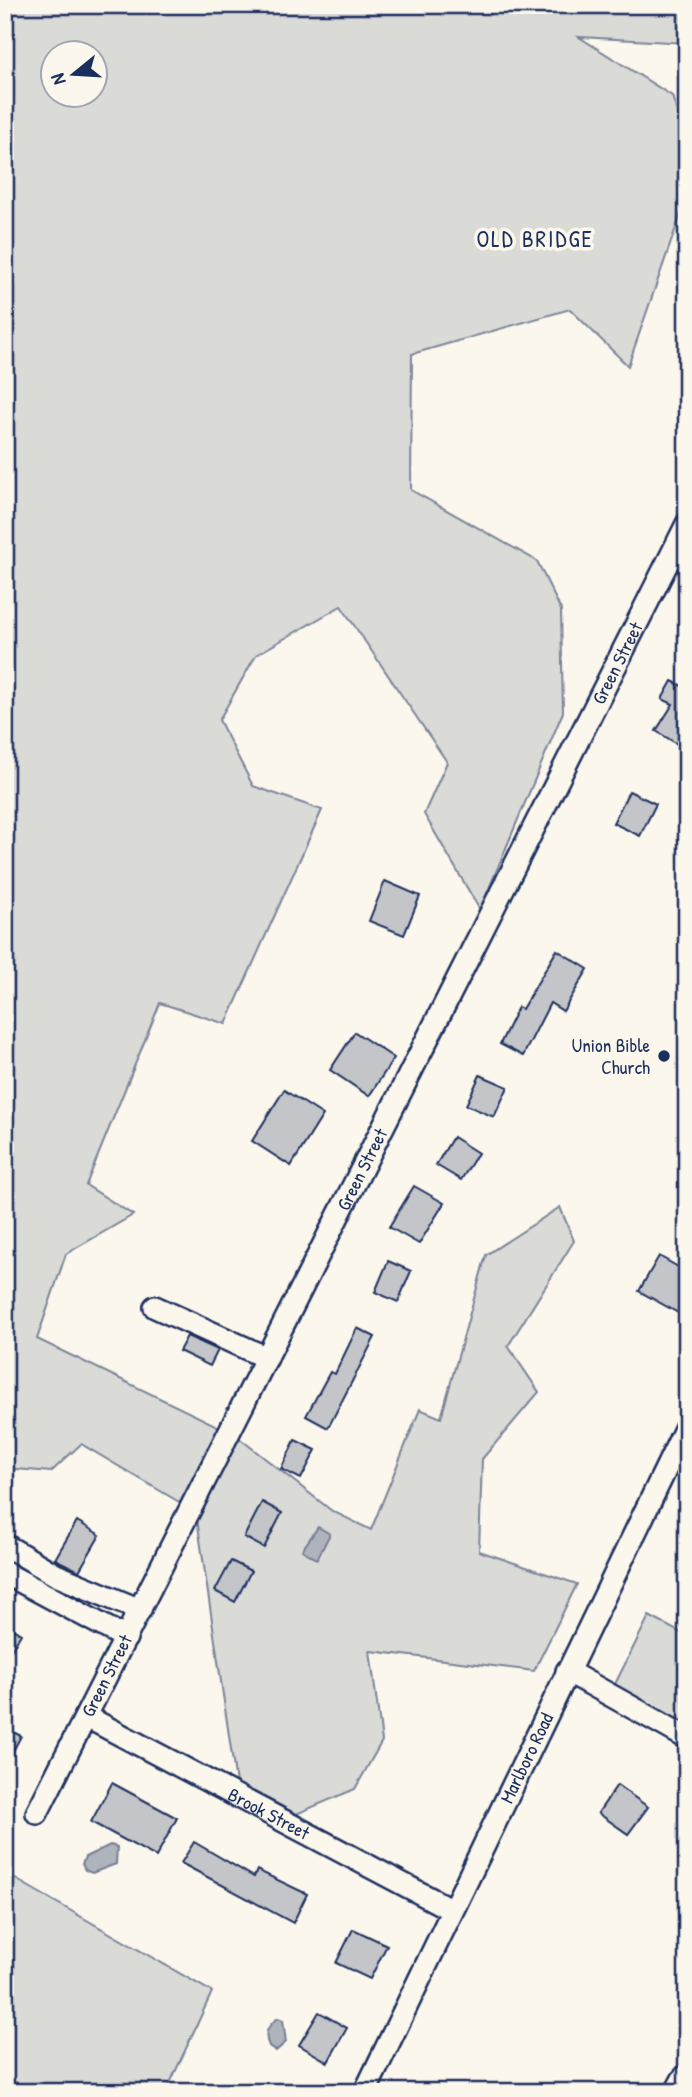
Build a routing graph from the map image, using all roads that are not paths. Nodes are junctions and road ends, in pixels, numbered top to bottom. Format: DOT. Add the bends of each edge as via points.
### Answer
graph roads {
  1 [pos="687,524"];
  2 [pos="155,1307"];
  3 [pos="267,1359"];
  4 [pos="687,1425"];
  5 [pos="5,1545"];
  6 [pos="5,1573"];
  7 [pos="141,1610"];
  8 [pos="126,1638"];
  9 [pos="567,1671"];
  10 [pos="87,1717"];
  11 [pos="687,1738"];
  12 [pos="37,1813"];
  13 [pos="452,1910"];
  14 [pos="687,2081"];
  15 [pos="365,2092"];
  16 [pos="681,2092"];
  1 -- 3 [label="street, Green Street"];
  2 -- 3 [label="street"];
  3 -- 7 [label="street, Green Street"];
  4 -- 9 [label="street, Marlboro Road"];
  5 -- 7 [label="street" via="56,1575"];
  6 -- 8 [label="street"];
  7 -- 8 [label="street, Green Street"];
  8 -- 10 [label="street, Green Street"];
  9 -- 11 [label="street"];
  9 -- 13 [label="street, Marlboro Road"];
  10 -- 12 [label="street, Green Street"];
  10 -- 13 [label="street, Brook Street"];
  13 -- 15 [label="street, Marlboro Road"];
  14 -- 16 [label="highway"];
}
